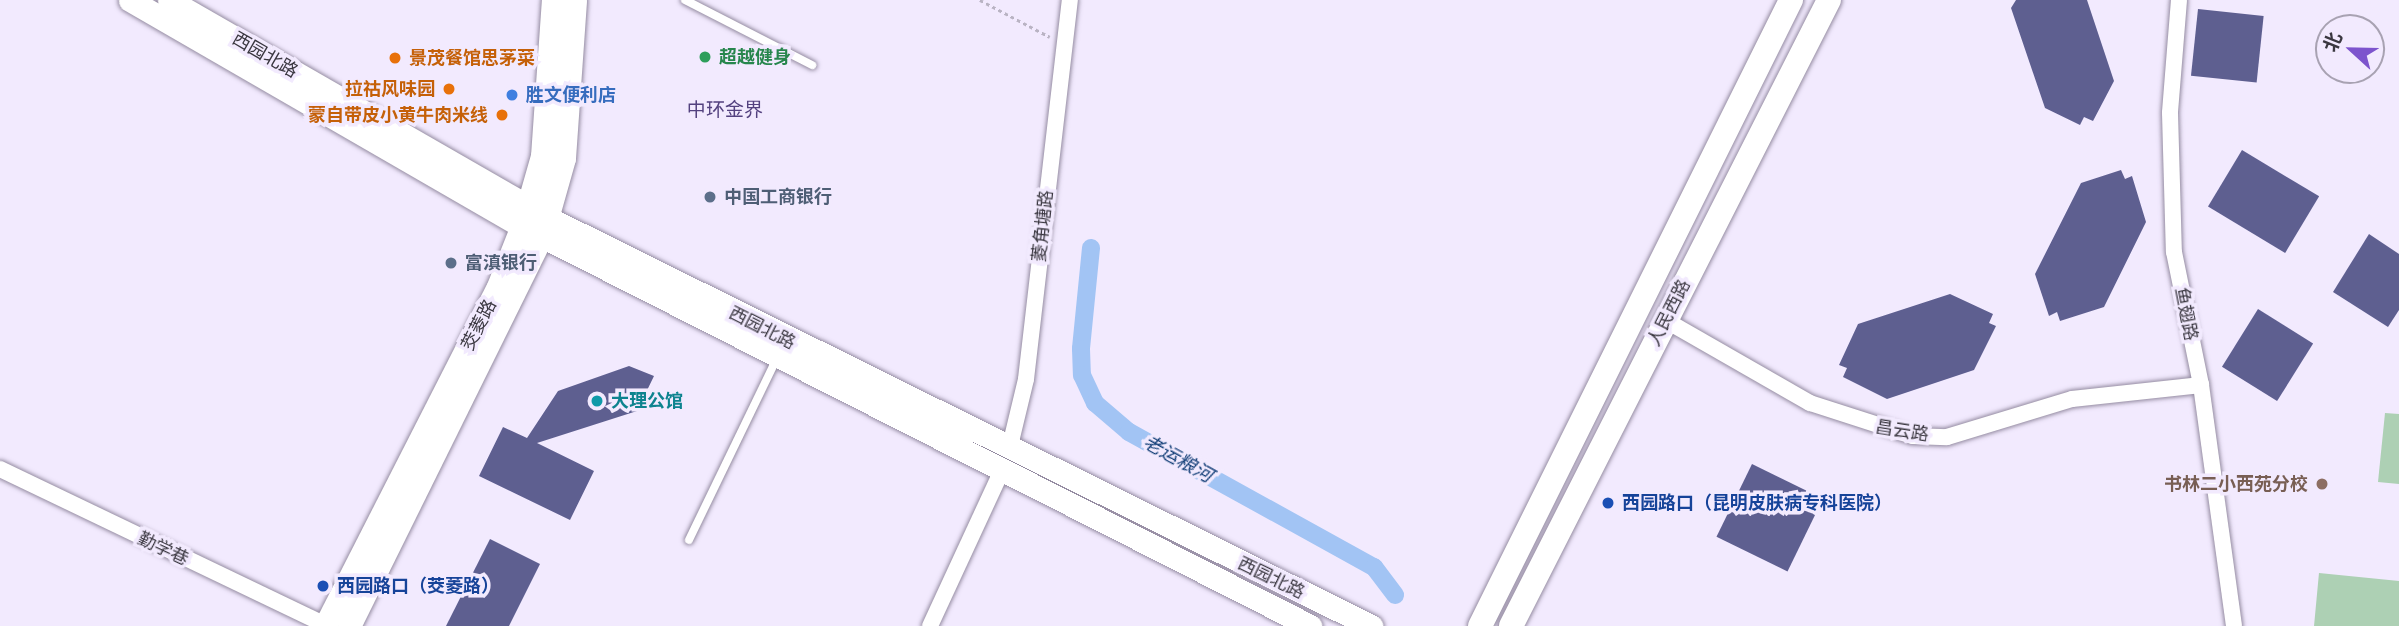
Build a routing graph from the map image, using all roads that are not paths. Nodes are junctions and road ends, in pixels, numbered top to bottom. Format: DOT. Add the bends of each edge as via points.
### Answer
graph roads {
  1 [pos="130,0"];
  2 [pos="169,0"];
  3 [pos="553,0"];
  4 [pos="575,0"];
  5 [pos="685,0"];
  6 [pos="1070,0"];
  7 [pos="1791,0"];
  8 [pos="1829,0"];
  9 [pos="2179,0"];
  10 [pos="813,65"];
  11 [pos="535,222"];
  12 [pos="1665,320"];
  13 [pos="777,358"];
  14 [pos="2201,385"];
  15 [pos="1005,460"];
  16 [pos="0,469"];
  17 [pos="689,540"];
  18 [pos="326,626"];
  19 [pos="349,626"];
  20 [pos="930,626"];
  21 [pos="1310,626"];
  22 [pos="1371,626"];
  23 [pos="1480,626"];
  24 [pos="1511,626"];
  25 [pos="2234,626"];
  1 -- 11 [label="main road, 西园北路"];
  2 -- 11 [label="main road, 西园北路"];
  3 -- 11 [label="main road, 茭菱路"];
  4 -- 11 [label="main road, 茭菱路" via="564,158"];
  5 -- 10 [label="lane"];
  6 -- 15 [label="street, 菱角塘路" via="1026,379"];
  7 -- 23 [label="main road, 人民西路"];
  8 -- 12 [label="main road, 人民西路"];
  9 -- 14 [label="street, 鱼翅路" via="2170,113 2174,252"];
  11 -- 13 [label="main road, 西园北路"];
  11 -- 15 [label="main road, 西园北路"];
  11 -- 18 [label="main road, 茭菱路"];
  11 -- 19 [label="main road, 茭菱路"];
  12 -- 14 [label="street, 昌云路" via="1810,403 1913,436 1947,437 2072,399"];
  12 -- 24 [label="main road, 人民西路"];
  13 -- 15 [label="main road, 西园北路"];
  13 -- 17 [label="lane"];
  14 -- 25 [label="street, 鱼翅路"];
  15 -- 20 [label="street, 菱角塘路"];
  15 -- 21 [label="main road, 西园北路"];
  15 -- 22 [label="main road, 西园北路"];
  16 -- 18 [label="street, 勤学巷"];
}
